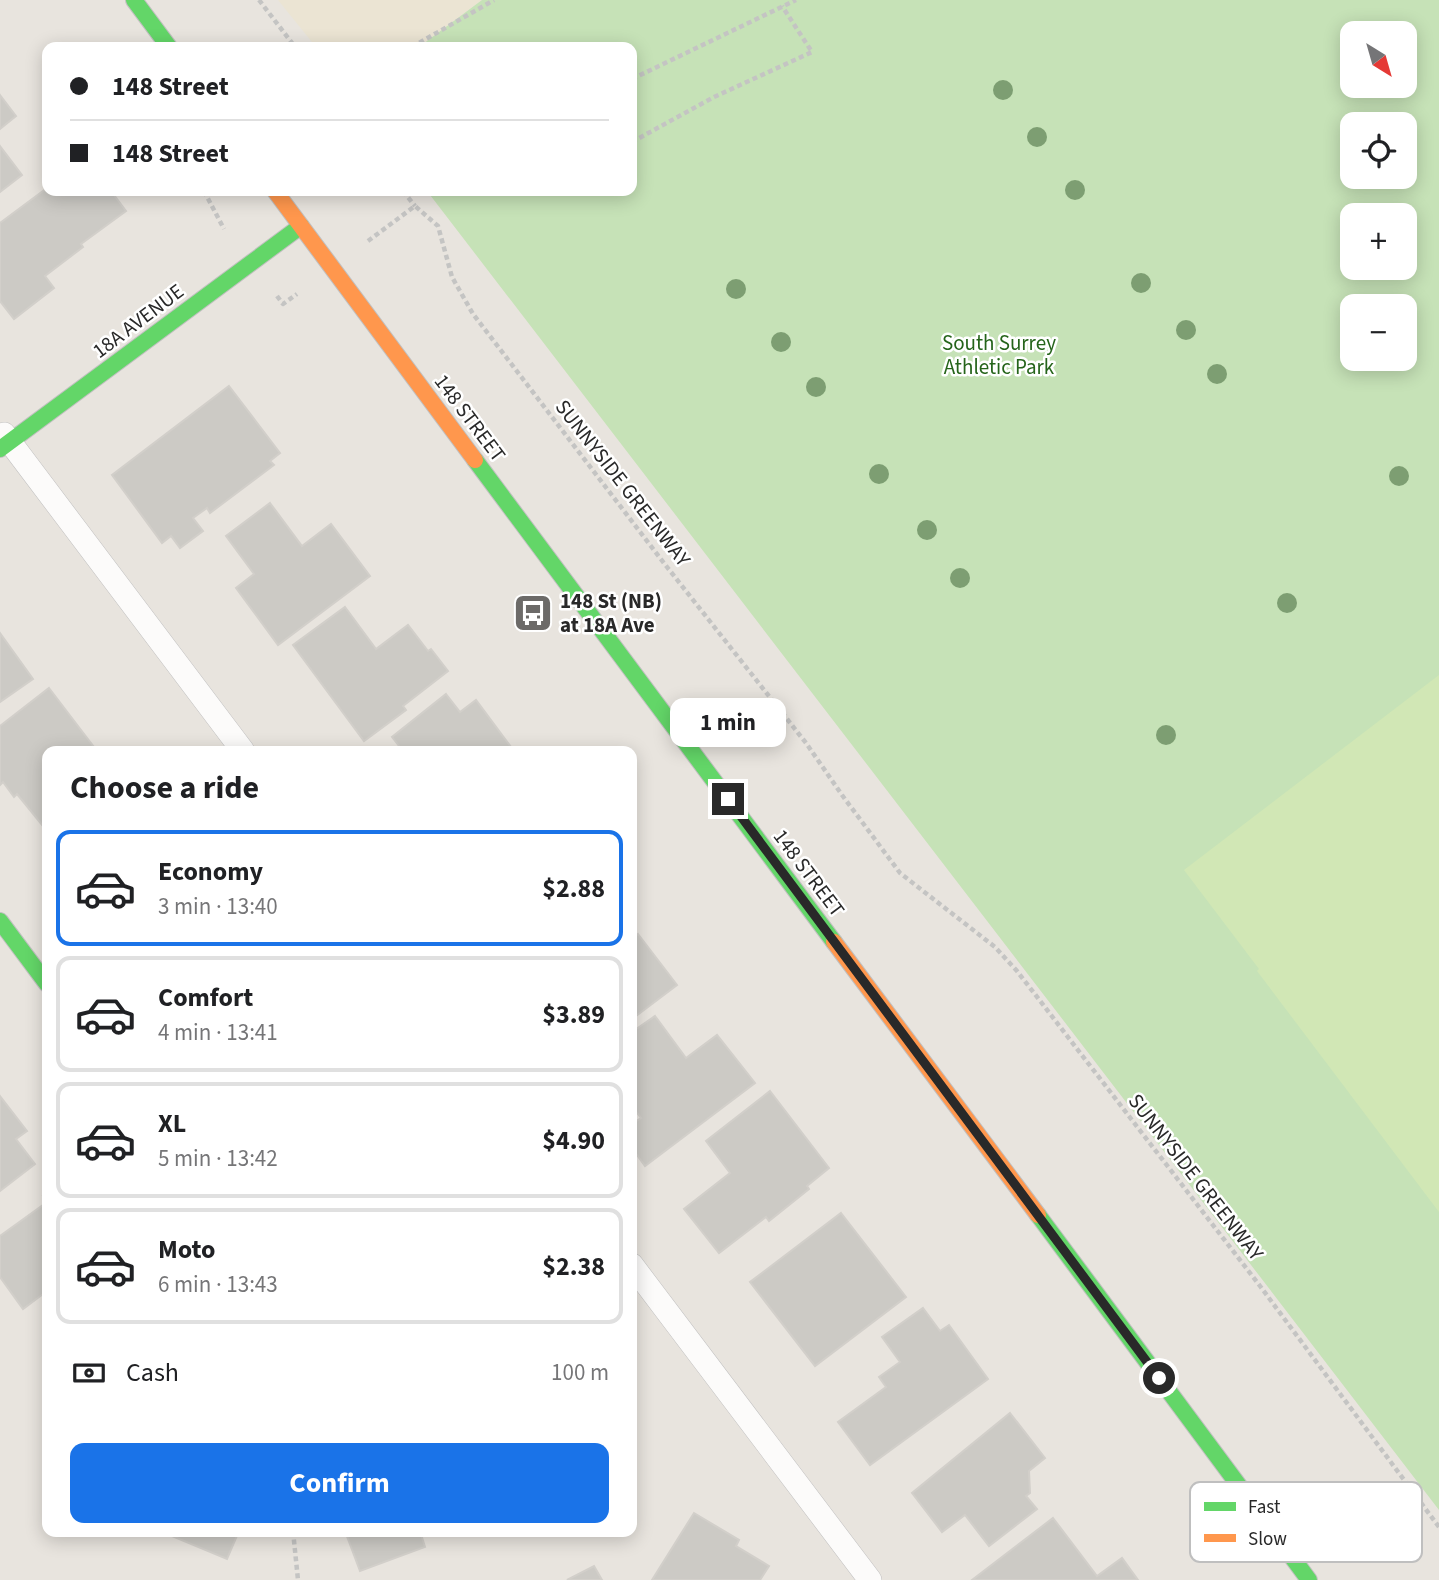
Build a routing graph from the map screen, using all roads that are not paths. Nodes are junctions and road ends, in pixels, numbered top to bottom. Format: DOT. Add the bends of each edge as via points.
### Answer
graph roads {
  1 [pos="134,0"];
  2 [pos="165,42"];
  3 [pos="279,196"];
  4 [pos="302,226"];
  5 [pos="3,440"];
  6 [pos="239,746"];
  7 [pos="0,921"];
  8 [pos="42,977"];
  9 [pos="637,1272"];
  10 [pos="1236,1482"];
  11 [pos="1296,1562"];
  12 [pos="870,1580"];
  13 [pos="1309,1580"];
  1 -- 2 [label="main road"];
  3 -- 4 [label="main road, 148 STREET"];
  4 -- 5 [label="main road, 18A AVENUE"];
  4 -- 10 [label="main road, 148 STREET"];
  5 -- 6 [label="lane"];
  7 -- 8 [label="main road"];
  9 -- 12 [label="lane"];
  11 -- 13 [label="main road, 148 STREET"];
}
